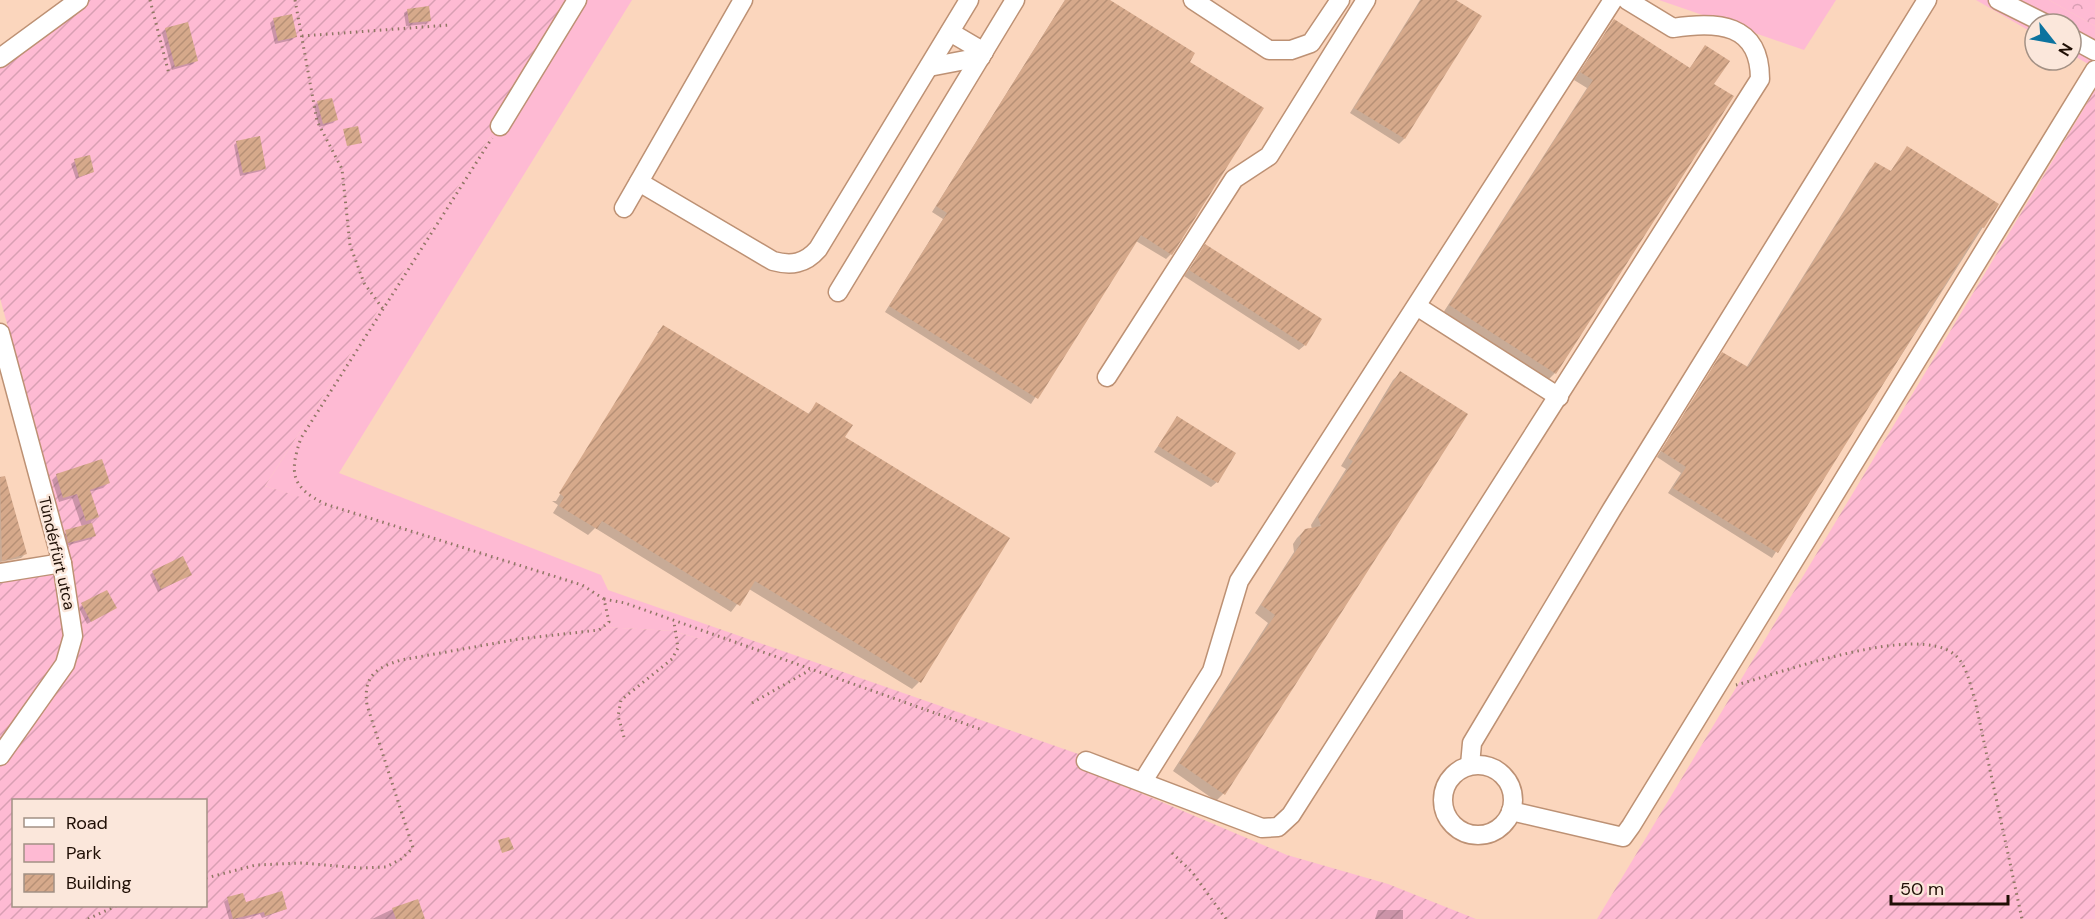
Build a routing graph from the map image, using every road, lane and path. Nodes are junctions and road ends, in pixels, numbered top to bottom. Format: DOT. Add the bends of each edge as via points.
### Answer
graph roads {
  1 [pos="79,0"];
  2 [pos="150,0"];
  3 [pos="295,0"];
  4 [pos="578,0"];
  5 [pos="743,0"];
  6 [pos="969,0"];
  7 [pos="1015,0"];
  8 [pos="1193,0"];
  9 [pos="1340,0"];
  10 [pos="1366,0"];
  11 [pos="1612,0"];
  12 [pos="1627,0"];
  13 [pos="1927,0"];
  14 [pos="1998,0"];
  15 [pos="2023,12"];
  16 [pos="450,25"];
  17 [pos="950,32"];
  18 [pos="301,36"];
  19 [pos="982,54"];
  20 [pos="0,57"];
  21 [pos="929,67"];
  22 [pos="2095,70"];
  23 [pos="169,74"];
  24 [pos="500,126"];
  25 [pos="639,182"];
  26 [pos="624,208"];
  27 [pos="838,292"];
  28 [pos="1418,307"];
  29 [pos="383,309"];
  30 [pos="0,333"];
  31 [pos="1107,377"];
  32 [pos="1559,397"];
  33 [pos="62,563"];
  34 [pos="0,573"];
  35 [pos="604,599"];
  36 [pos="674,622"];
  37 [pos="810,670"];
  38 [pos="1731,686"];
  39 [pos="752,703"];
  40 [pos="980,729"];
  41 [pos="624,737"];
  42 [pos="0,756"];
  43 [pos="1086,761"];
  44 [pos="1470,765"];
  45 [pos="1143,781"];
  46 [pos="1511,811"];
  47 [pos="1172,853"];
  48 [pos="207,878"];
  49 [pos="114,907"];
  50 [pos="88,919"];
  51 [pos="1226,919"];
  52 [pos="2022,919"];
  1 -- 20 [label="street"];
  2 -- 23 [label="path"];
  3 -- 18 [label="path"];
  4 -- 24 [label="street"];
  5 -- 25 [label="street"];
  6 -- 17 [label="street"];
  7 -- 19 [label="street"];
  8 -- 9 [label="street" via="1269,50 1291,50 1311,43"];
  10 -- 31 [label="street" via="1269,156 1233,179"];
  11 -- 28 [label="street"];
  12 -- 32 [label="street" via="1673,28 1716,25 1748,39 1758,52 1760,79"];
  13 -- 44 [label="street" via="1473,743"];
  14 -- 15 [label="street"];
  16 -- 18 [label="path"];
  17 -- 19 [label="street"];
  17 -- 21 [label="street"];
  18 -- 29 [label="path" via="317,121 342,169 350,245 364,283"];
  19 -- 21 [label="street"];
  19 -- 27 [label="street"];
  21 -- 25 [label="street" via="818,249 798,263 773,261"];
  22 -- 46 [label="street" via="1623,837"];
  24 -- 29 [label="path"];
  25 -- 26 [label="street"];
  28 -- 32 [label="street"];
  28 -- 45 [label="street" via="1239,582 1212,671"];
  29 -- 35 [label="path" via="301,438 293,461 299,486 325,504 582,585"];
  30 -- 33 [label="street, Tündérfürt utca"];
  32 -- 45 [label="street" via="1284,823 1262,828"];
  33 -- 34 [label="street"];
  33 -- 42 [label="street, Tündérfürt utca" via="73,622 70,649 65,664"];
  35 -- 36 [label="path"];
  35 -- 48 [label="path" via="610,616 606,626 599,630 519,639 401,660 367,681 366,705 413,848 401,859 386,867 256,865"];
  36 -- 37 [label="path"];
  36 -- 41 [label="path" via="678,648 672,659 621,700 618,716"];
  37 -- 39 [label="path"];
  37 -- 40 [label="path"];
  38 -- 52 [label="path" via="1872,646 1929,644 1954,654 1966,671 1975,700"];
  43 -- 45 [label="street"];
  44 -- 46 [label="street" via="1489,766 1504,776 1512,793"];
  44 -- 46 [label="street" via="1455,772 1443,794 1444,810 1455,827 1472,835 1491,832 1507,820"];
  47 -- 51 [label="path" via="1192,872"];
  49 -- 50 [label="path"];
}
